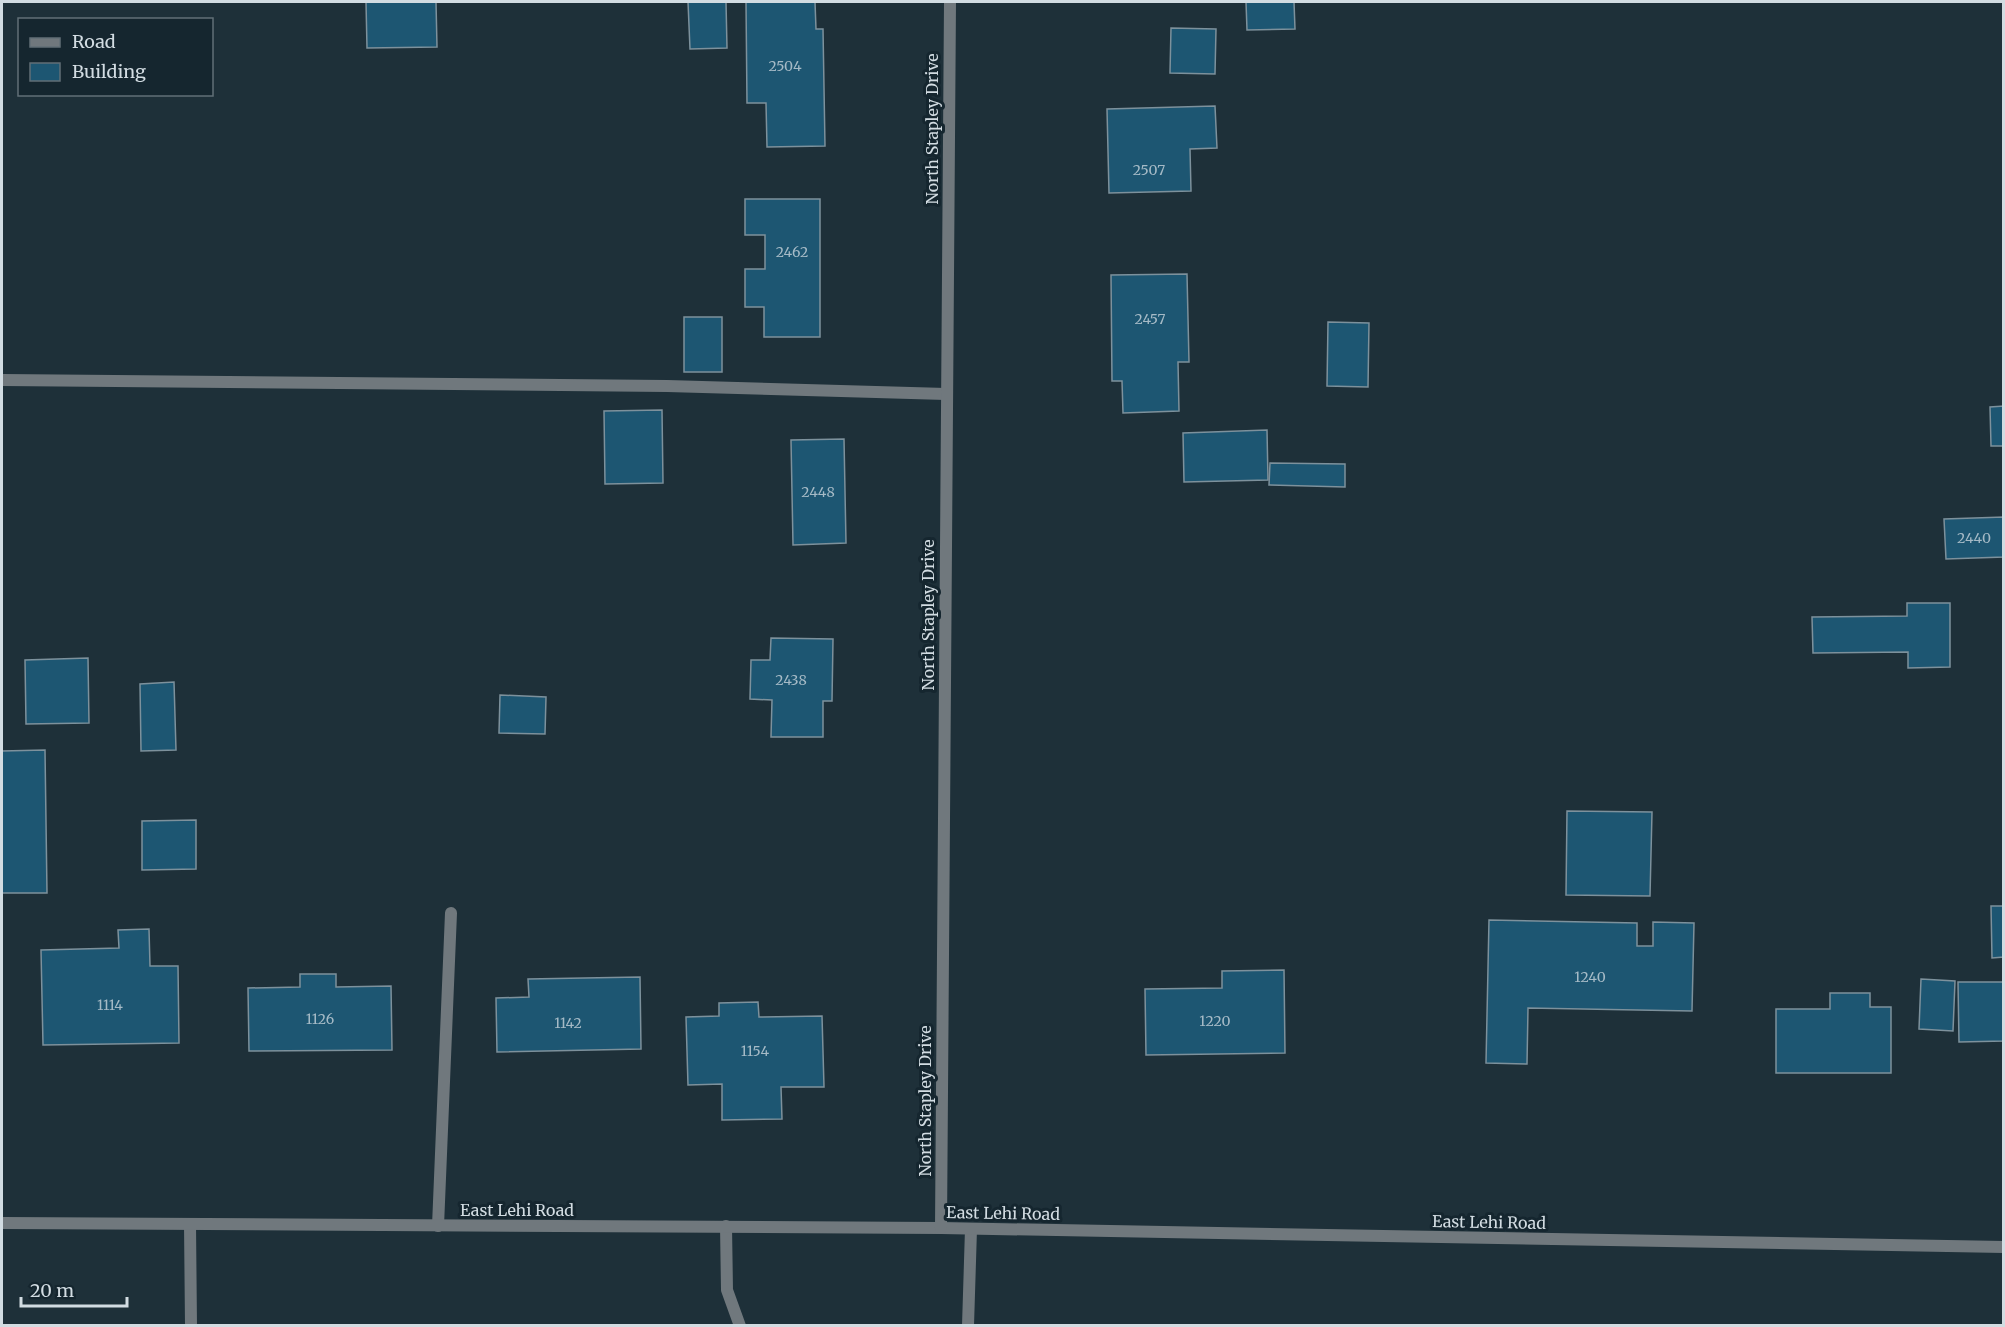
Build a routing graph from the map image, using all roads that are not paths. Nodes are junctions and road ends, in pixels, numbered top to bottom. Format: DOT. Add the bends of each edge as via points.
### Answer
graph roads {
  1 [pos="950,2"];
  2 [pos="2,380"];
  3 [pos="946,394"];
  4 [pos="451,913"];
  5 [pos="2,1223"];
  6 [pos="190,1224"];
  7 [pos="438,1226"];
  8 [pos="726,1226"];
  9 [pos="941,1228"];
  10 [pos="971,1229"];
  11 [pos="2004,1247"];
  12 [pos="191,1326"];
  13 [pos="740,1326"];
  14 [pos="968,1326"];
  1 -- 3 [label="street, North Stapley Drive"];
  2 -- 3 [label="street" via="667,386"];
  3 -- 9 [label="street, North Stapley Drive"];
  4 -- 7 [label="street"];
  5 -- 6 [label="street, East Lehi Road"];
  6 -- 7 [label="street, East Lehi Road"];
  6 -- 12 [label="street"];
  7 -- 8 [label="street, East Lehi Road"];
  8 -- 9 [label="street, East Lehi Road"];
  8 -- 13 [label="street" via="727,1290"];
  9 -- 10 [label="street, East Lehi Road"];
  10 -- 11 [label="street, East Lehi Road"];
  10 -- 14 [label="street"];
}
